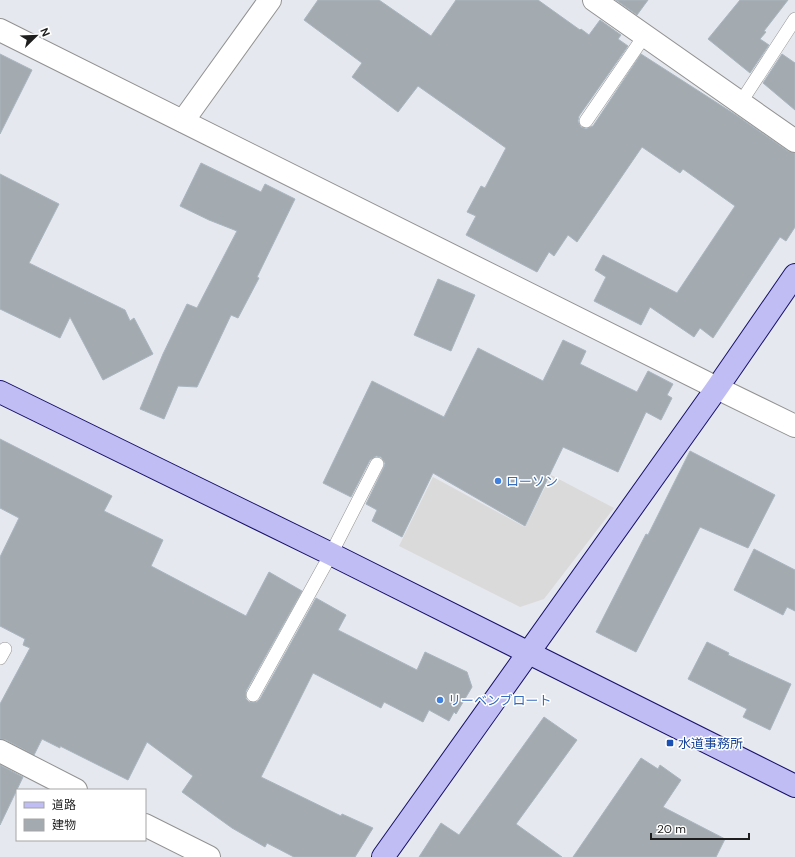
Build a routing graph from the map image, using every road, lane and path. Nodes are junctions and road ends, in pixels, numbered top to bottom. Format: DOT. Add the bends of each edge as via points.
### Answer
graph roads {
  1 [pos="270,0"];
  2 [pos="594,0"];
  3 [pos="795,19"];
  4 [pos="0,30"];
  5 [pos="645,35"];
  6 [pos="740,102"];
  7 [pos="183,121"];
  8 [pos="586,121"];
  9 [pos="795,141"];
  10 [pos="795,275"];
  11 [pos="717,388"];
  12 [pos="0,392"];
  13 [pos="795,426"];
  14 [pos="377,464"];
  15 [pos="331,554"];
  16 [pos="527,653"];
  17 [pos="253,695"];
  18 [pos="0,751"];
  19 [pos="795,786"];
  20 [pos="74,789"];
  21 [pos="146,826"];
  22 [pos="173,849"];
  23 [pos="209,857"];
  24 [pos="383,857"];
  1 -- 7 [label="street"];
  2 -- 5 [label="street"];
  3 -- 6 [label="lane"];
  4 -- 7 [label="street"];
  5 -- 6 [label="street"];
  5 -- 8 [label="lane"];
  6 -- 9 [label="street"];
  7 -- 11 [label="street"];
  10 -- 11 [label="street"];
  11 -- 13 [label="street"];
  11 -- 16 [label="street"];
  12 -- 15 [label="street"];
  14 -- 15 [label="lane"];
  15 -- 16 [label="street"];
  15 -- 17 [label="lane"];
  16 -- 19 [label="street"];
  16 -- 24 [label="street"];
  18 -- 20 [label="street"];
  21 -- 22 [label="street"];
  22 -- 23 [label="street"];
}
